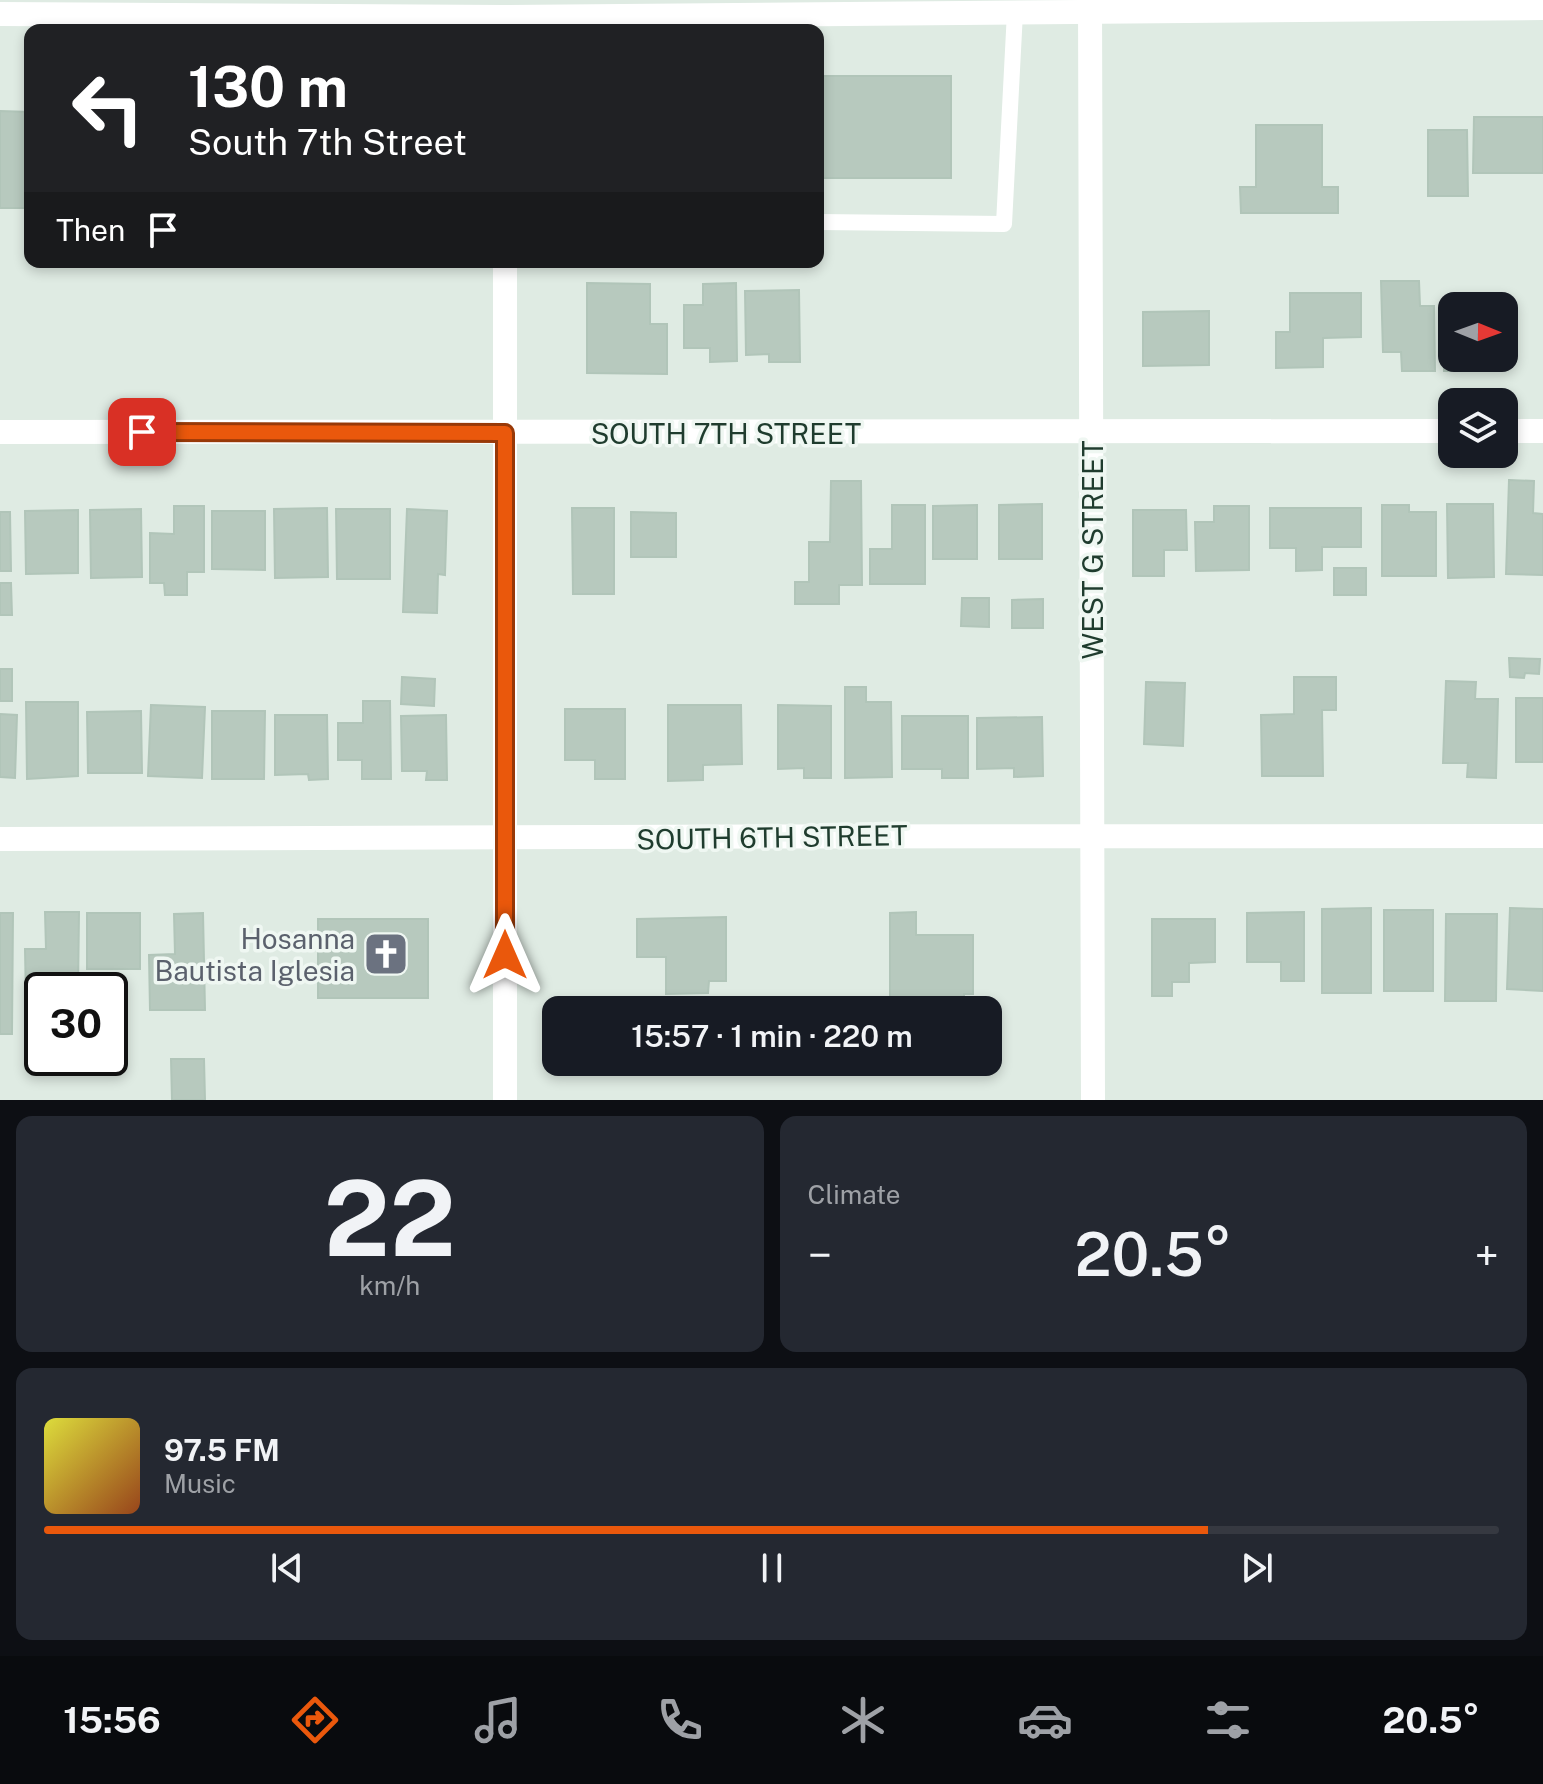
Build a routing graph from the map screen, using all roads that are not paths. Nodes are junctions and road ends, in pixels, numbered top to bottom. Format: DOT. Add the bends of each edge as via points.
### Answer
graph roads {
  1 [pos="1495,4"];
  2 [pos="1090,5"];
  3 [pos="619,8"];
  4 [pos="1543,8"];
  5 [pos="1015,12"];
  6 [pos="0,14"];
  7 [pos="504,16"];
  8 [pos="197,23"];
  9 [pos="672,23"];
  10 [pos="824,222"];
  11 [pos="505,268"];
  12 [pos="1438,431"];
  13 [pos="1518,431"];
  14 [pos="1543,431"];
  15 [pos="0,432"];
  16 [pos="1092,432"];
  17 [pos="505,433"];
  18 [pos="1092,834"];
  19 [pos="1543,836"];
  20 [pos="0,839"];
  21 [pos="505,839"];
  22 [pos="505,1100"];
  23 [pos="1093,1100"];
  1 -- 2 [label="street"];
  1 -- 4 [label="street"];
  2 -- 5 [label="street"];
  2 -- 16 [label="street, WEST G STREET"];
  3 -- 7 [label="street"];
  3 -- 9 [label="street"];
  5 -- 9 [label="street"];
  5 -- 10 [label="lane" via="1004,224"];
  6 -- 8 [label="street"];
  7 -- 8 [label="street"];
  11 -- 17 [label="street"];
  12 -- 16 [label="street, SOUTH 7TH STREET"];
  13 -- 14 [label="street"];
  15 -- 17 [label="street, SOUTH 7TH STREET"];
  16 -- 17 [label="street, SOUTH 7TH STREET"];
  16 -- 18 [label="street, WEST G STREET"];
  17 -- 21 [label="street"];
  18 -- 19 [label="street, SOUTH 6TH STREET"];
  18 -- 21 [label="street, SOUTH 6TH STREET"];
  18 -- 23 [label="street, WEST G STREET"];
  20 -- 21 [label="street, SOUTH 6TH STREET"];
  21 -- 22 [label="street"];
}
